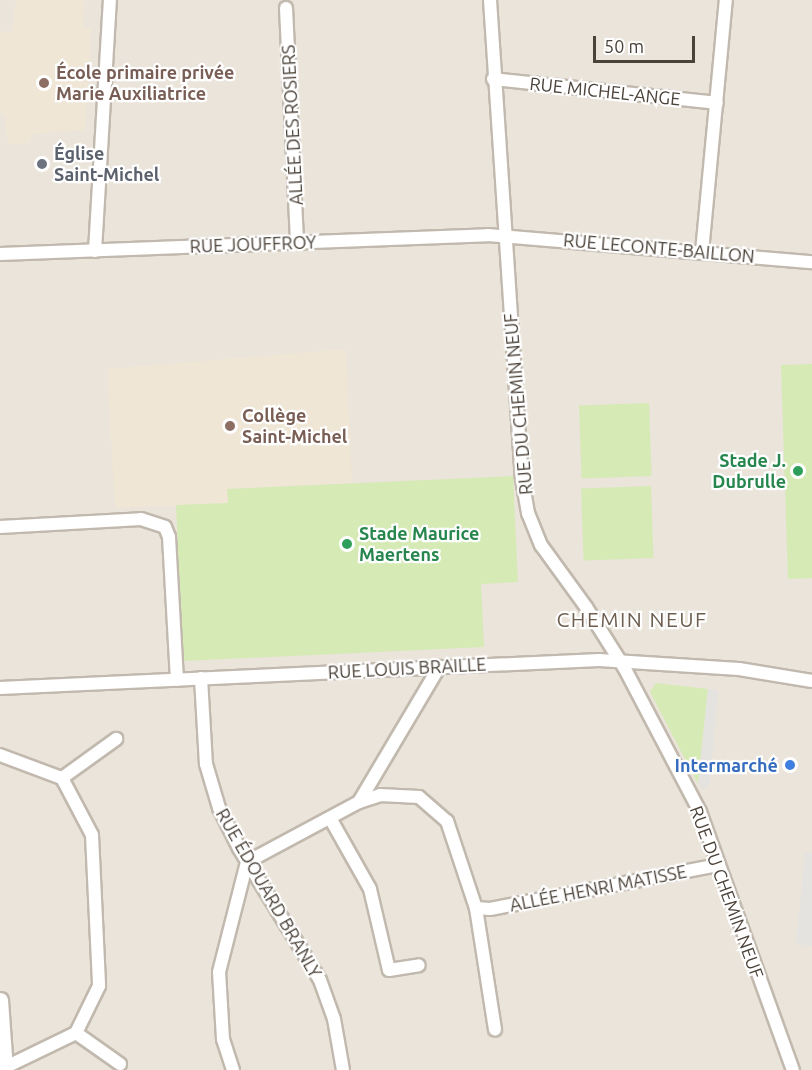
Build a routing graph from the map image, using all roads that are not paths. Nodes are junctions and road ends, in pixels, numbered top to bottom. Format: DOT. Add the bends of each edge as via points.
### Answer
graph roads {
  1 [pos="110,0"];
  2 [pos="490,0"];
  3 [pos="726,0"];
  4 [pos="286,8"];
  5 [pos="493,80"];
  6 [pos="717,103"];
  7 [pos="505,235"];
  8 [pos="297,242"];
  9 [pos="95,251"];
  10 [pos="702,252"];
  11 [pos="0,254"];
  12 [pos="812,262"];
  13 [pos="0,527"];
  14 [pos="620,660"];
  15 [pos="439,667"];
  16 [pos="201,678"];
  17 [pos="177,680"];
  18 [pos="812,681"];
  19 [pos="0,688"];
  20 [pos="116,740"];
  21 [pos="0,754"];
  22 [pos="62,777"];
  23 [pos="358,802"];
  24 [pos="330,818"];
  25 [pos="247,862"];
  26 [pos="719,865"];
  27 [pos="476,908"];
  28 [pos="419,965"];
  29 [pos="0,1000"];
  30 [pos="495,1030"];
  31 [pos="76,1034"];
  32 [pos="120,1064"];
  33 [pos="4,1069"];
  34 [pos="233,1070"];
  35 [pos="343,1070"];
  36 [pos="793,1070"];
  1 -- 9 [label="street"];
  2 -- 5 [label="street, RUE DU CHEMIN NEUF"];
  3 -- 6 [label="street"];
  4 -- 8 [label="street, ALLÉE DES ROSIERS"];
  5 -- 6 [label="street, RUE MICHEL-ANGE"];
  5 -- 7 [label="street, RUE DU CHEMIN NEUF"];
  6 -- 10 [label="street"];
  7 -- 8 [label="street, RUE JOUFFROY"];
  7 -- 10 [label="street, RUE LECONTE-BAILLON"];
  7 -- 14 [label="street, RUE DU CHEMIN NEUF" via="522,479 528,513 547,554"];
  8 -- 9 [label="street, RUE JOUFFROY"];
  9 -- 11 [label="street, RUE JOUFFROY"];
  10 -- 12 [label="street, RUE LECONTE-BAILLON"];
  13 -- 17 [label="street" via="141,519 165,527 169,537"];
  14 -- 15 [label="street, RUE LOUIS BRAILLE"];
  14 -- 18 [label="street, RUE LOUIS BRAILLE" via="739,669"];
  14 -- 26 [label="street, RUE DU CHEMIN NEUF" via="700,812"];
  15 -- 16 [label="street, RUE LOUIS BRAILLE"];
  15 -- 23 [label="street"];
  16 -- 17 [label="street, RUE LOUIS BRAILLE"];
  16 -- 25 [label="street, RUE ÉDOUARD BRANLY" via="204,752 211,785"];
  17 -- 19 [label="street, RUE LOUIS BRAILLE"];
  20 -- 22 [label="street"];
  21 -- 22 [label="street"];
  22 -- 31 [label="street" via="92,835 97,879 99,986"];
  23 -- 24 [label="street"];
  23 -- 27 [label="street" via="398,793 419,797 432,805 447,821"];
  24 -- 25 [label="street"];
  24 -- 28 [label="street" via="370,889 389,970"];
  25 -- 34 [label="street" via="219,972 222,1039"];
  25 -- 35 [label="street, RUE ÉDOUARD BRANLY" via="320,981 334,1019"];
  26 -- 27 [label="street, ALLÉE HENRI MATISSE" via="490,909"];
  26 -- 36 [label="street, RUE DU CHEMIN NEUF"];
  27 -- 30 [label="street"];
  29 -- 33 [label="street"];
  31 -- 32 [label="street"];
  31 -- 33 [label="street"];
}
